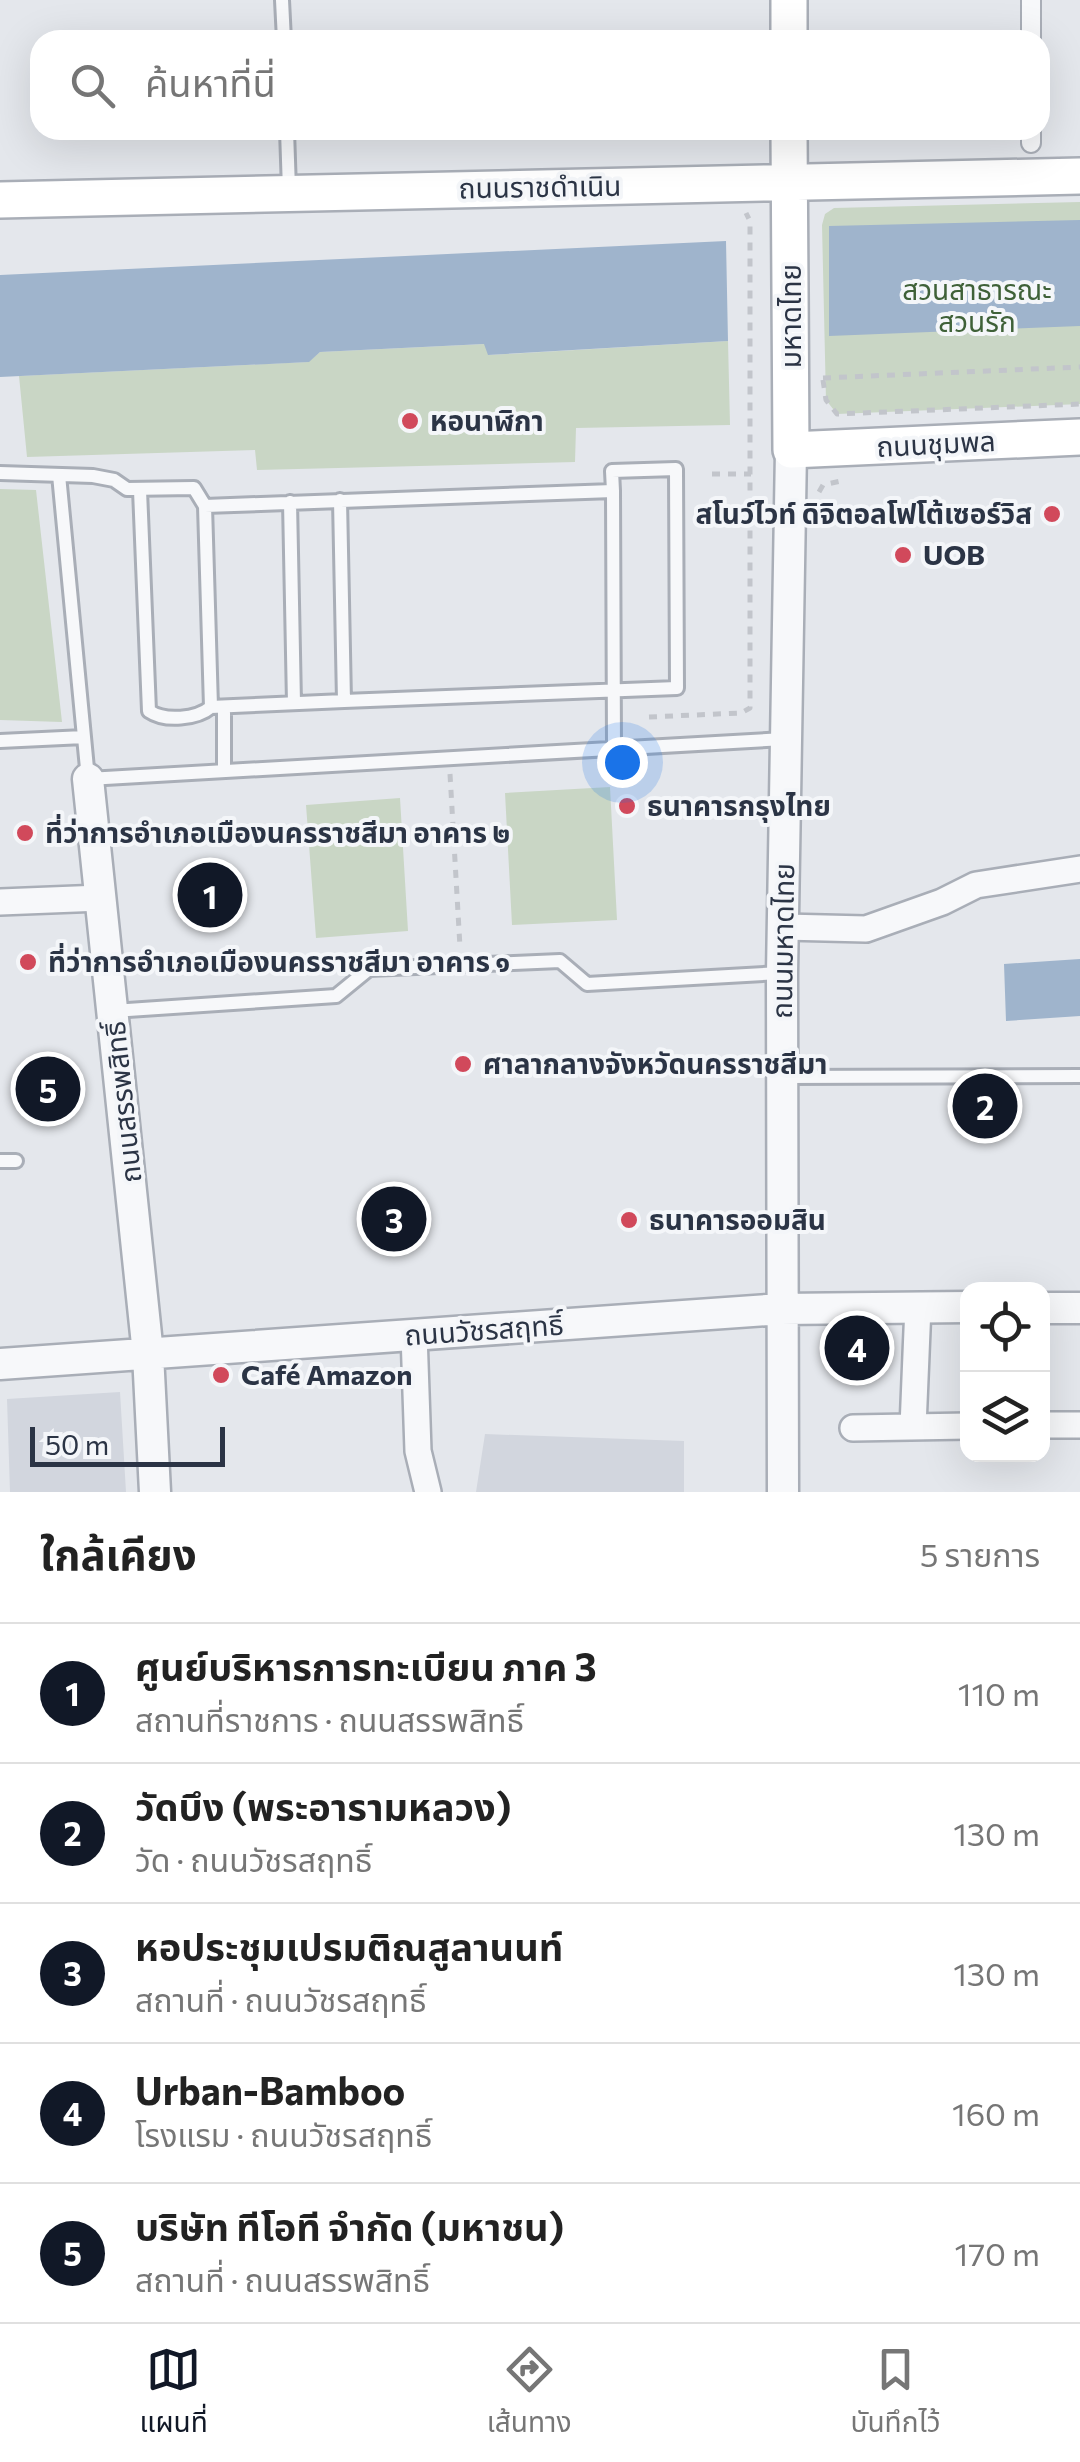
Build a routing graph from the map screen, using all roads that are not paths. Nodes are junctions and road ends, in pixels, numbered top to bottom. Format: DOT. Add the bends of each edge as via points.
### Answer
graph roads {
  1 [pos="282,0"];
  2 [pos="789,0"];
  3 [pos="1031,0"];
  4 [pos="284,30"];
  5 [pos="789,30"];
  6 [pos="1031,30"];
  7 [pos="287,140"];
  8 [pos="789,140"];
  9 [pos="1080,176"];
  10 [pos="790,182"];
  11 [pos="289,192"];
  12 [pos="0,200"];
  13 [pos="1080,437"];
  14 [pos="791,450"];
  15 [pos="0,473"];
  16 [pos="59,474"];
  17 [pos="140,490"];
  18 [pos="612,490"];
  19 [pos="340,500"];
  20 [pos="290,502"];
  21 [pos="205,506"];
  22 [pos="614,689"];
  23 [pos="344,702"];
  24 [pos="294,704"];
  25 [pos="217,707"];
  26 [pos="84,737"];
  27 [pos="784,738"];
  28 [pos="0,740"];
  29 [pos="614,747"];
  30 [pos="224,769"];
  31 [pos="88,779"];
  32 [pos="1080,869"];
  33 [pos="101,898"];
  34 [pos="0,902"];
  35 [pos="784,927"];
  36 [pos="782,973"];
  37 [pos="114,1011"];
  38 [pos="1080,1076"];
  39 [pos="782,1078"];
  40 [pos="0,1161"];
  41 [pos="16,1161"];
  42 [pos="918,1306"];
  43 [pos="960,1307"];
  44 [pos="1050,1308"];
  45 [pos="1080,1308"];
  46 [pos="781,1309"];
  47 [pos="414,1334"];
  48 [pos="148,1354"];
  49 [pos="0,1364"];
  50 [pos="1050,1425"];
  51 [pos="1080,1425"];
  52 [pos="960,1426"];
  53 [pos="913,1427"];
  54 [pos="853,1428"];
  55 [pos="156,1492"];
  56 [pos="428,1492"];
  57 [pos="784,1492"];
  1 -- 4 [label="lane"];
  2 -- 5 [label="main road"];
  3 -- 6 [label="street"];
  7 -- 11 [label="lane"];
  8 -- 10 [label="main road, มหาดไทย"];
  9 -- 10 [label="main road, ถนนราชดำเนิน"];
  10 -- 11 [label="main road, ถนนราชดำเนิน"];
  10 -- 14 [label="main road, มหาดไทย"];
  11 -- 12 [label="main road, ถนนราชดำเนิน"];
  13 -- 14 [label="main road, ถนนชุมพล"];
  14 -- 27 [label="street, ถนนมหาดไทย"];
  15 -- 16 [label="lane"];
  16 -- 17 [label="lane"];
  16 -- 26 [label="lane, ถนนสรรพสิทธิ์"];
  17 -- 21 [label="lane" via="194,488"];
  17 -- 25 [label="lane" via="149,711 201,715"];
  18 -- 19 [label="lane"];
  18 -- 22 [label="lane"];
  18 -- 22 [label="lane" via="612,472 676,470 677,688"];
  19 -- 20 [label="lane"];
  19 -- 23 [label="lane"];
  20 -- 21 [label="lane"];
  20 -- 24 [label="lane"];
  21 -- 25 [label="lane"];
  22 -- 23 [label="lane"];
  22 -- 29 [label="lane"];
  23 -- 24 [label="lane"];
  24 -- 25 [label="lane"];
  25 -- 30 [label="lane"];
  26 -- 28 [label="lane"];
  26 -- 31 [label="lane, ถนนสรรพสิทธิ์"];
  27 -- 29 [label="lane"];
  27 -- 35 [label="street, ถนนมหาดไทย"];
  29 -- 30 [label="lane"];
  30 -- 31 [label="lane"];
  31 -- 33 [label="street, ถนนสรรพสิทธิ์"];
  32 -- 35 [label="street" via="976,884 866,928"];
  33 -- 34 [label="street"];
  33 -- 37 [label="street, ถนนสรรพสิทธิ์"];
  35 -- 36 [label="street, ถนนมหาดไทย"];
  36 -- 37 [label="lane" via="587,984 560,961 369,969 336,996"];
  36 -- 39 [label="street, ถนนมหาดไทย"];
  37 -- 48 [label="street, ถนนสรรพสิทธิ์"];
  38 -- 39 [label="lane"];
  39 -- 46 [label="street, ถนนมหาดไทย"];
  40 -- 41 [label="lane"];
  42 -- 43 [label="street, ถนนวัชรสฤทธิ์"];
  42 -- 46 [label="street, ถนนวัชรสฤทธิ์"];
  42 -- 53 [label="street"];
  44 -- 45 [label="street"];
  46 -- 47 [label="street, ถนนวัชรสฤทธิ์"];
  46 -- 57 [label="street, ถนนมหาดไทย"];
  47 -- 48 [label="street, ถนนวัชรสฤทธิ์"];
  47 -- 56 [label="street" via="418,1452"];
  48 -- 49 [label="street, ถนนวัชรสฤทธิ์"];
  48 -- 55 [label="street, ถนนสรรพสิทธิ์"];
  50 -- 51 [label="street"];
  52 -- 53 [label="street"];
  53 -- 54 [label="street"];
}
